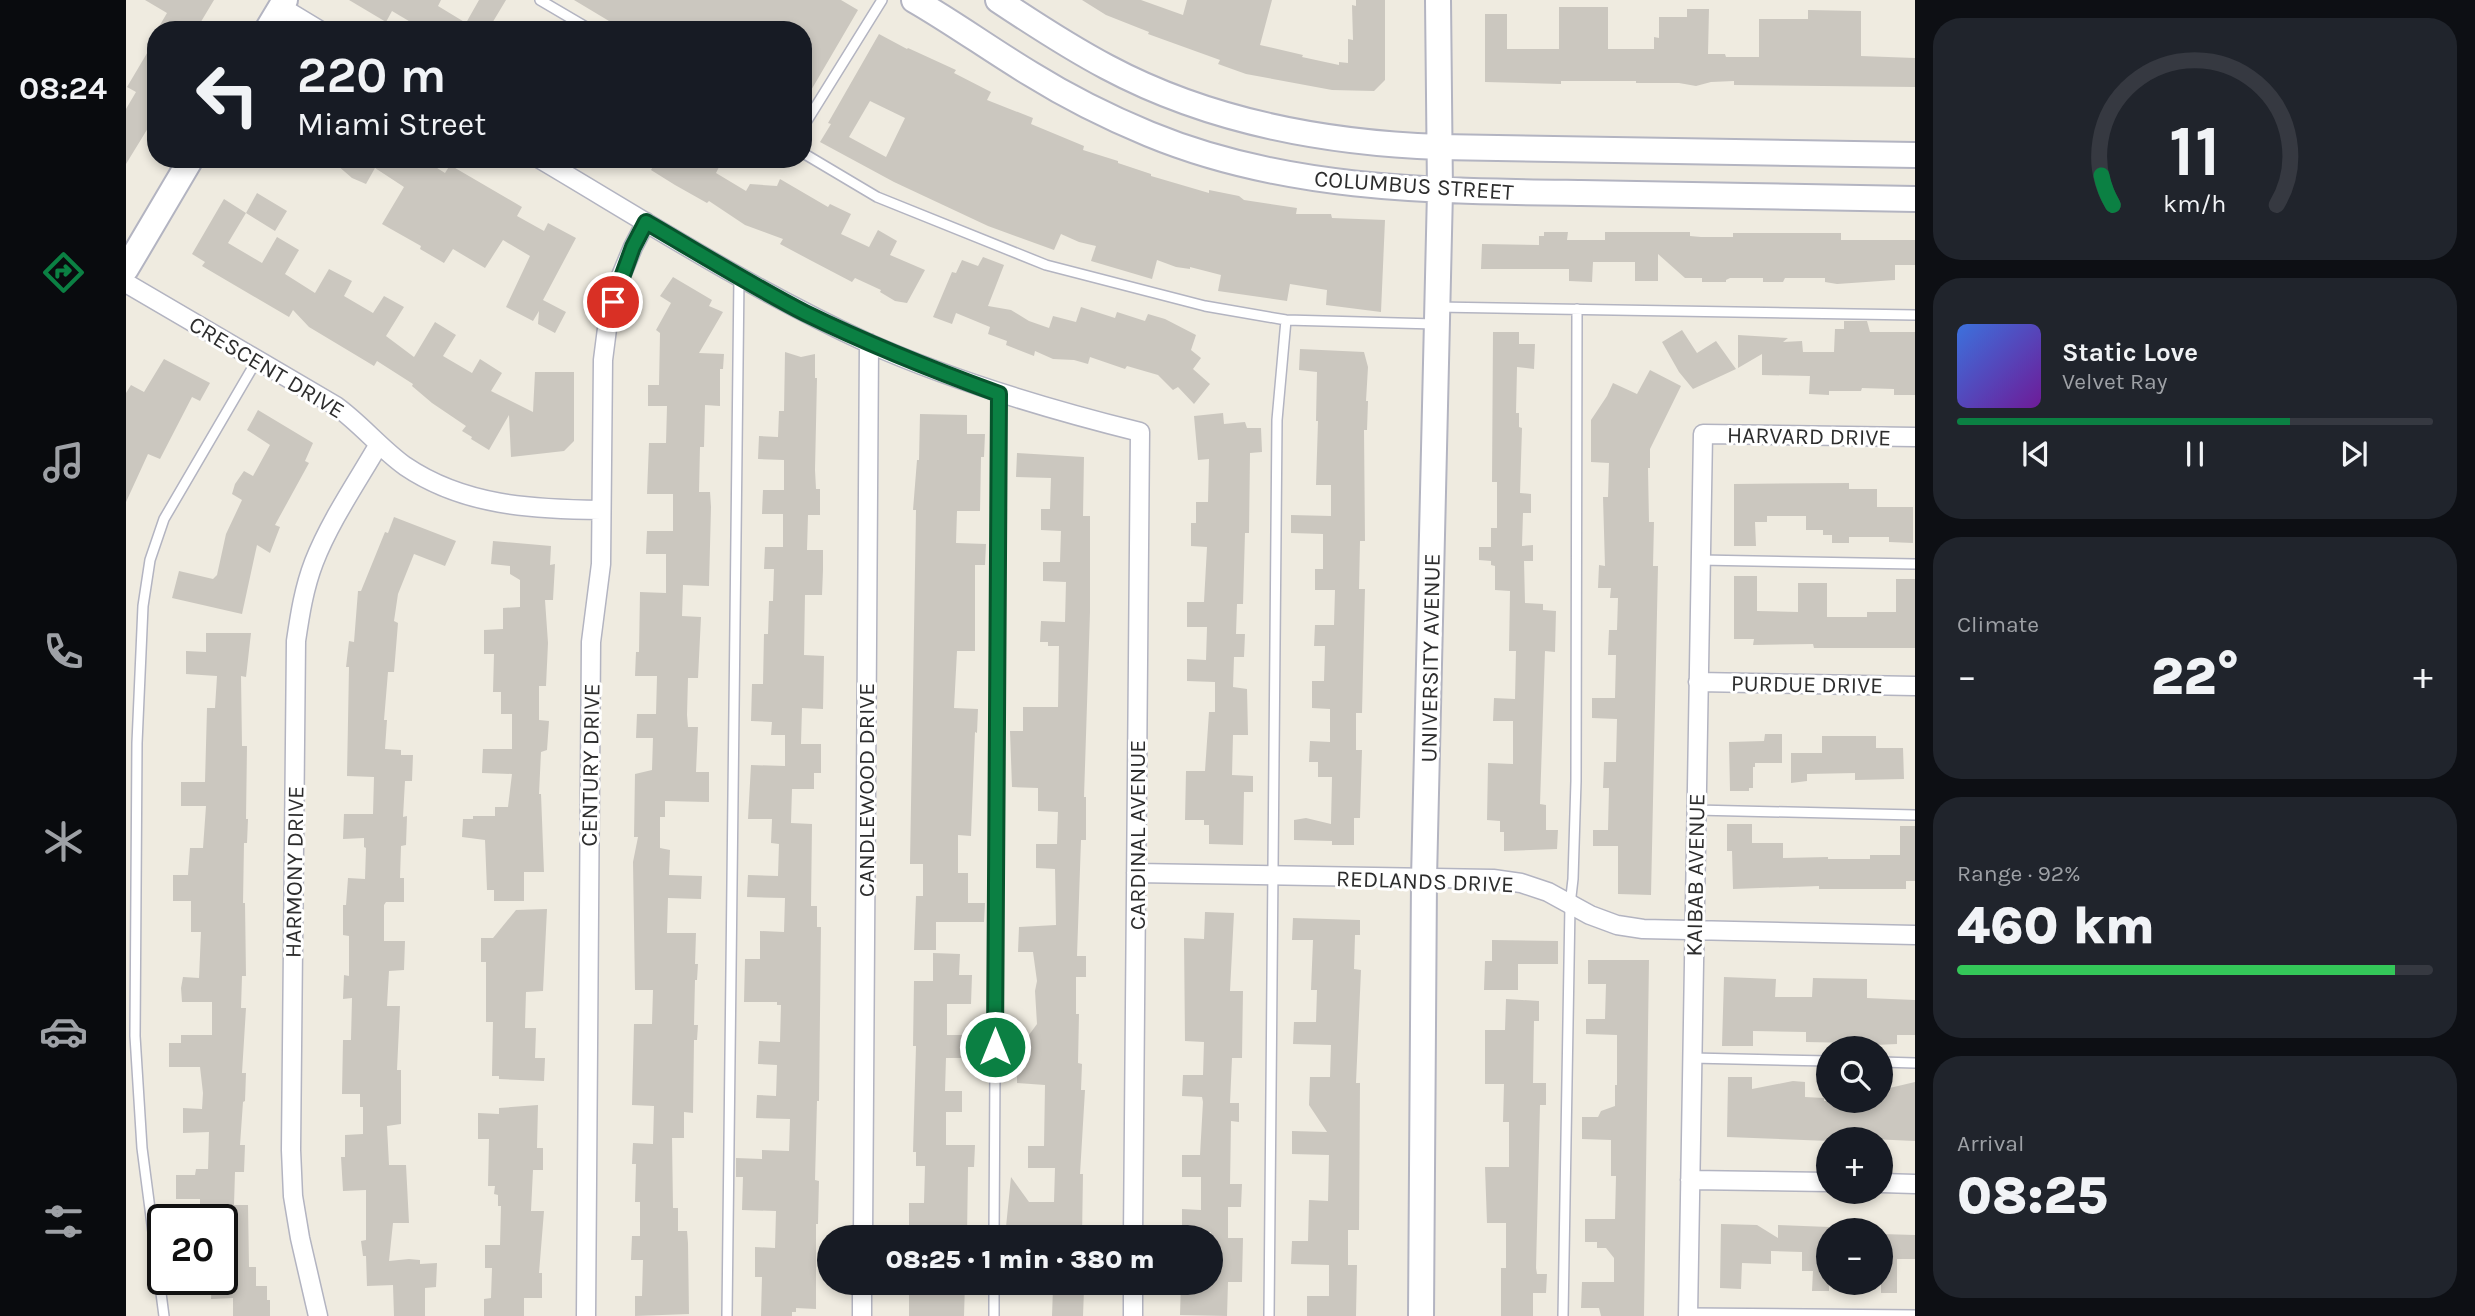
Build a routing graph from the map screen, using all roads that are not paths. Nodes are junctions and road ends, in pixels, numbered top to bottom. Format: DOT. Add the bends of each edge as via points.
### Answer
graph roads {
  1 [pos="540,0"];
  2 [pos="882,0"];
  3 [pos="915,0"];
  4 [pos="998,0"];
  5 [pos="1438,0"];
  6 [pos="283,4"];
  7 [pos="273,21"];
  8 [pos="307,21"];
  9 [pos="576,21"];
  10 [pos="812,113"];
  11 [pos="1440,146"];
  12 [pos="1915,155"];
  13 [pos="812,158"];
  14 [pos="186,168"];
  15 [pos="555,168"];
  16 [pos="1440,191"];
  17 [pos="1915,199"];
  18 [pos="646,222"];
  19 [pos="126,270"];
  20 [pos="739,276"];
  21 [pos="126,283"];
  22 [pos="1577,309"];
  23 [pos="1915,315"];
  24 [pos="1437,316"];
  25 [pos="1286,320"];
  26 [pos="869,343"];
  27 [pos="257,360"];
  28 [pos="999,394"];
  29 [pos="1703,434"];
  30 [pos="1915,437"];
  31 [pos="379,444"];
  32 [pos="601,510"];
  33 [pos="1700,560"];
  34 [pos="1915,564"];
  35 [pos="1698,682"];
  36 [pos="1915,686"];
  37 [pos="1696,810"];
  38 [pos="1915,815"];
  39 [pos="1136,873"];
  40 [pos="1273,877"];
  41 [pos="1424,879"];
  42 [pos="1570,905"];
  43 [pos="1694,931"];
  44 [pos="1915,935"];
  45 [pos="1692,1058"];
  46 [pos="1816,1061"];
  47 [pos="1893,1062"];
  48 [pos="1915,1063"];
  49 [pos="1690,1180"];
  50 [pos="1816,1182"];
  51 [pos="1893,1183"];
  52 [pos="1915,1184"];
  53 [pos="863,1225"];
  54 [pos="994,1225"];
  55 [pos="1133,1225"];
  56 [pos="862,1295"];
  57 [pos="994,1295"];
  58 [pos="1133,1295"];
  59 [pos="1688,1314"];
  60 [pos="1915,1315"];
  61 [pos="164,1316"];
  62 [pos="318,1316"];
  63 [pos="586,1316"];
  64 [pos="727,1316"];
  65 [pos="862,1316"];
  66 [pos="994,1316"];
  67 [pos="1133,1316"];
  68 [pos="1269,1316"];
  69 [pos="1421,1316"];
  70 [pos="1563,1316"];
  1 -- 9 [label="lane"];
  2 -- 10 [label="lane"];
  3 -- 16 [label="main road, COLUMBUS STREET" via="1042,81 1150,135 1278,173 1331,183"];
  4 -- 11 [label="main road, COLUMBUS STREET" via="1108,68 1226,115 1336,139"];
  5 -- 11 [label="main road, UNIVERSITY AVENUE"];
  6 -- 7 [label="main road"];
  6 -- 8 [label="street"];
  11 -- 12 [label="main road, COLUMBUS STREET"];
  11 -- 16 [label="main road, UNIVERSITY AVENUE"];
  13 -- 25 [label="lane" via="877,197 1046,265 1205,306"];
  14 -- 19 [label="main road"];
  15 -- 18 [label="street"];
  16 -- 17 [label="main road, COLUMBUS STREET"];
  16 -- 24 [label="main road, UNIVERSITY AVENUE"];
  18 -- 20 [label="street"];
  18 -- 32 [label="street, CENTURY DRIVE" via="618,283 608,321 603,360"];
  20 -- 26 [label="street"];
  20 -- 64 [label="lane"];
  21 -- 27 [label="street, CRESCENT DRIVE"];
  22 -- 23 [label="lane"];
  22 -- 24 [label="lane"];
  22 -- 42 [label="lane" via="1576,781"];
  24 -- 25 [label="lane"];
  24 -- 41 [label="main road, UNIVERSITY AVENUE"];
  25 -- 40 [label="lane" via="1277,420"];
  26 -- 28 [label="street"];
  26 -- 53 [label="street, CANDLEWOOD DRIVE"];
  27 -- 31 [label="street, CRESCENT DRIVE" via="336,406"];
  27 -- 61 [label="lane" via="164,519 150,560 144,606 137,743 135,1036 142,1148"];
  28 -- 39 [label="street, CARDINAL AVENUE" via="1140,432"];
  28 -- 54 [label="lane"];
  29 -- 30 [label="street, HARVARD DRIVE"];
  29 -- 33 [label="street, KAIBAB AVENUE"];
  31 -- 32 [label="street, CRESCENT DRIVE" via="412,470 459,494 536,509"];
  31 -- 62 [label="street, HARMONY DRIVE" via="314,562 296,641 291,1150 297,1217"];
  32 -- 63 [label="street, CENTURY DRIVE" via="591,642"];
  33 -- 34 [label="lane"];
  33 -- 35 [label="street, KAIBAB AVENUE"];
  35 -- 36 [label="street, PURDUE DRIVE"];
  35 -- 37 [label="street, KAIBAB AVENUE"];
  37 -- 38 [label="lane"];
  37 -- 43 [label="street, KAIBAB AVENUE"];
  39 -- 40 [label="street, REDLANDS DRIVE"];
  39 -- 55 [label="street, CARDINAL AVENUE"];
  40 -- 41 [label="street, REDLANDS DRIVE"];
  40 -- 68 [label="lane"];
  41 -- 42 [label="street, REDLANDS DRIVE" via="1521,883"];
  41 -- 69 [label="main road, UNIVERSITY AVENUE"];
  42 -- 43 [label="street, REDLANDS DRIVE" via="1617,925"];
  42 -- 70 [label="lane"];
  43 -- 44 [label="street, REDLANDS DRIVE"];
  43 -- 45 [label="street, KAIBAB AVENUE"];
  45 -- 46 [label="lane"];
  45 -- 49 [label="street, KAIBAB AVENUE"];
  47 -- 48 [label="lane"];
  49 -- 50 [label="street"];
  49 -- 59 [label="street, KAIBAB AVENUE"];
  51 -- 52 [label="street"];
  56 -- 65 [label="street"];
  57 -- 66 [label="lane"];
  58 -- 67 [label="street"];
  59 -- 60 [label="lane"];
}
